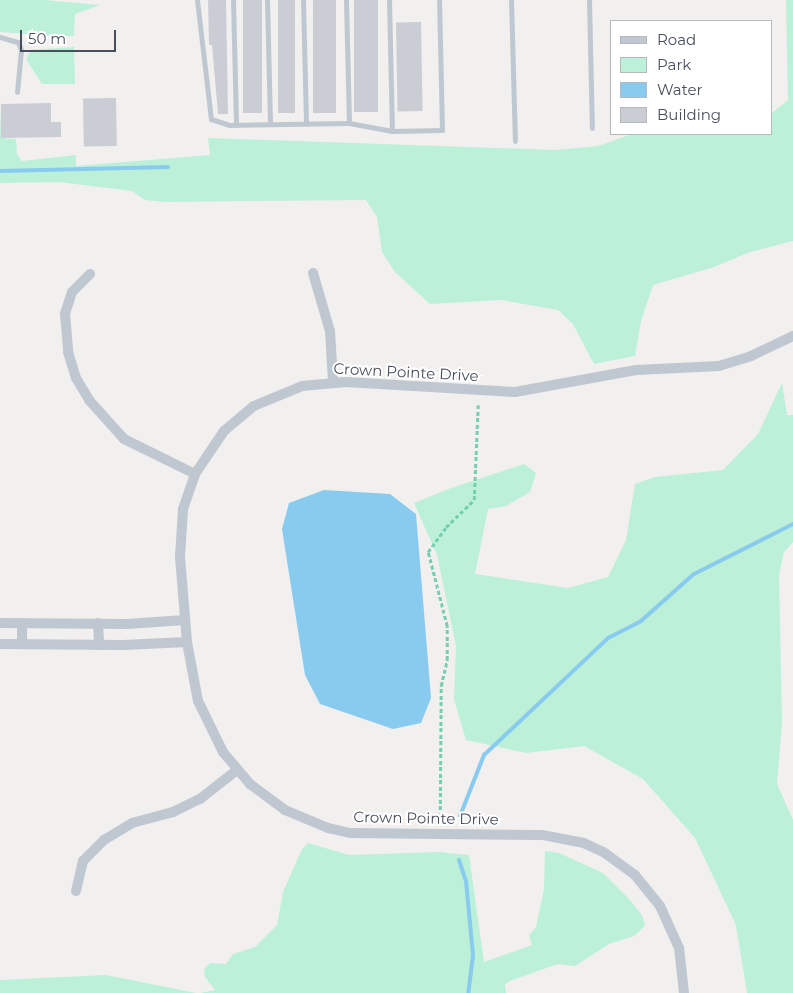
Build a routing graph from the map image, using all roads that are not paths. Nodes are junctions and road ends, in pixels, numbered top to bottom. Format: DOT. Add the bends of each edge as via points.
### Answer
graph roads {
  1 [pos="197,0"];
  2 [pos="233,0"];
  3 [pos="267,0"];
  4 [pos="303,0"];
  5 [pos="346,0"];
  6 [pos="389,0"];
  7 [pos="439,0"];
  8 [pos="512,0"];
  9 [pos="589,0"];
  10 [pos="0,37"];
  11 [pos="17,92"];
  12 [pos="349,123"];
  13 [pos="270,124"];
  14 [pos="306,124"];
  15 [pos="236,125"];
  16 [pos="592,128"];
  17 [pos="392,131"];
  18 [pos="515,141"];
  19 [pos="313,272"];
  20 [pos="90,274"];
  21 [pos="793,336"];
  22 [pos="333,382"];
  23 [pos="195,474"];
  24 [pos="185,620"];
  25 [pos="0,623"];
  26 [pos="22,623"];
  27 [pos="98,624"];
  28 [pos="187,642"];
  29 [pos="0,644"];
  30 [pos="22,644"];
  31 [pos="99,645"];
  32 [pos="236,770"];
  33 [pos="76,891"];
  34 [pos="684,993"];
  1 -- 15 [label="lane" via="211,119"];
  2 -- 15 [label="lane"];
  3 -- 13 [label="lane"];
  4 -- 14 [label="lane"];
  5 -- 12 [label="lane"];
  6 -- 17 [label="lane"];
  7 -- 17 [label="lane" via="442,130"];
  8 -- 18 [label="lane"];
  9 -- 16 [label="lane"];
  10 -- 11 [label="lane" via="18,42 21,50"];
  12 -- 14 [label="lane"];
  12 -- 17 [label="lane"];
  13 -- 14 [label="lane"];
  13 -- 15 [label="lane"];
  19 -- 22 [label="street" via="330,330"];
  20 -- 23 [label="street" via="72,292 65,314 68,352 76,378 89,400 124,439"];
  21 -- 22 [label="street, Crown Pointe Drive" via="751,356 719,366 628,371 523,391 484,392"];
  22 -- 23 [label="street, Crown Pointe Drive" via="282,392 254,406 220,436"];
  23 -- 24 [label="street, Crown Pointe Drive" via="180,526"];
  24 -- 27 [label="street"];
  24 -- 28 [label="street, Crown Pointe Drive"];
  25 -- 26 [label="street"];
  26 -- 27 [label="street"];
  26 -- 30 [label="street"];
  27 -- 31 [label="street"];
  28 -- 31 [label="street"];
  28 -- 32 [label="street, Crown Pointe Drive" via="203,714"];
  29 -- 30 [label="street"];
  30 -- 31 [label="street"];
  32 -- 33 [label="street" via="200,799 173,812 132,823 104,840 83,861"];
  32 -- 34 [label="street, Crown Pointe Drive" via="285,810 328,828 350,833 542,835 584,843 603,852 635,875 660,906 679,948"];
}
